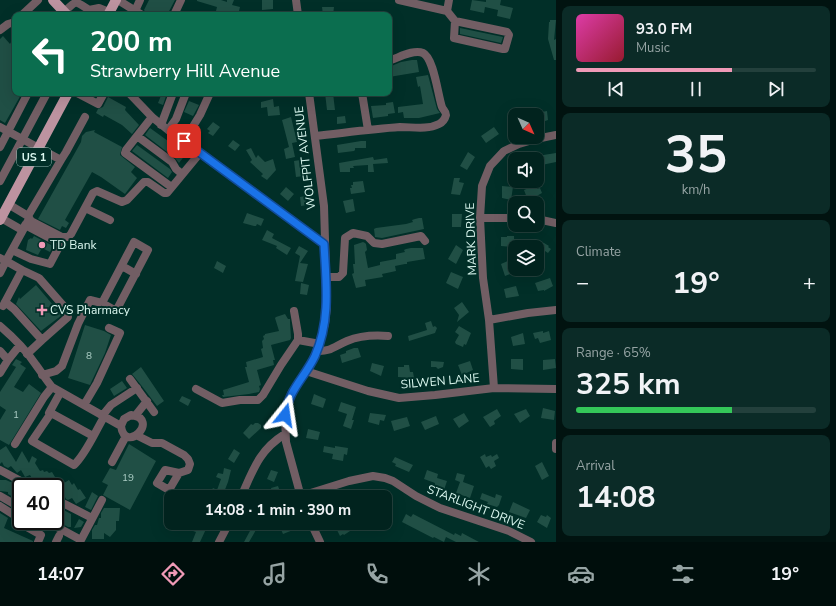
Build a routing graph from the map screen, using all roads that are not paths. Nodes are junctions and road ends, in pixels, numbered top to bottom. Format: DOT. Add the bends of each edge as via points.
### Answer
graph roads {
  1 [pos="38,0"];
  2 [pos="53,0"];
  3 [pos="117,0"];
  4 [pos="140,0"];
  5 [pos="181,0"];
  6 [pos="296,0"];
  7 [pos="399,0"];
  8 [pos="449,0"];
  9 [pos="447,11"];
  10 [pos="25,12"];
  11 [pos="64,12"];
  12 [pos="66,12"];
  13 [pos="106,12"];
  14 [pos="110,12"];
  15 [pos="136,12"];
  16 [pos="138,12"];
  17 [pos="175,12"];
  18 [pos="298,12"];
  19 [pos="455,21"];
  20 [pos="12,23"];
  21 [pos="0,30"];
  22 [pos="392,60"];
  23 [pos="26,96"];
  24 [pos="45,96"];
  25 [pos="66,96"];
  26 [pos="83,96"];
  27 [pos="102,96"];
  28 [pos="132,96"];
  29 [pos="173,96"];
  30 [pos="185,96"];
  31 [pos="209,96"];
  32 [pos="309,96"];
  33 [pos="362,96"];
  34 [pos="152,116"];
  35 [pos="85,118"];
  36 [pos="161,124"];
  37 [pos="4,130"];
  38 [pos="168,130"];
  39 [pos="368,130"];
  40 [pos="556,135"];
  41 [pos="137,136"];
  42 [pos="315,136"];
  43 [pos="22,139"];
  44 [pos="184,141"];
  45 [pos="0,146"];
  46 [pos="38,148"];
  47 [pos="200,153"];
  48 [pos="61,160"];
  49 [pos="182,174"];
  50 [pos="0,181"];
  51 [pos="172,186"];
  52 [pos="8,204"];
  53 [pos="85,208"];
  54 [pos="480,218"];
  55 [pos="508,218"];
  56 [pos="0,219"];
  57 [pos="110,220"];
  58 [pos="544,220"];
  59 [pos="26,222"];
  60 [pos="556,223"];
  61 [pos="425,241"];
  62 [pos="324,244"];
  63 [pos="12,250"];
  64 [pos="3,260"];
  65 [pos="122,266"];
  66 [pos="22,270"];
  67 [pos="0,273"];
  68 [pos="136,274"];
  69 [pos="326,277"];
  70 [pos="102,303"];
  71 [pos="2,306"];
  72 [pos="556,310"];
  73 [pos="294,312"];
  74 [pos="489,320"];
  75 [pos="0,326"];
  76 [pos="109,328"];
  77 [pos="388,336"];
  78 [pos="42,340"];
  79 [pos="298,340"];
  80 [pos="20,345"];
  81 [pos="318,347"];
  82 [pos="0,350"];
  83 [pos="27,354"];
  84 [pos="8,360"];
  85 [pos="306,371"];
  86 [pos="0,373"];
  87 [pos="42,375"];
  88 [pos="130,379"];
  89 [pos="52,387"];
  90 [pos="137,388"];
  91 [pos="494,388"];
  92 [pos="196,389"];
  93 [pos="556,389"];
  94 [pos="60,393"];
  95 [pos="147,401"];
  96 [pos="84,406"];
  97 [pos="154,412"];
  98 [pos="49,413"];
  99 [pos="103,416"];
  100 [pos="135,416"];
  101 [pos="121,426"];
  102 [pos="285,434"];
  103 [pos="93,436"];
  104 [pos="126,436"];
  105 [pos="138,436"];
  106 [pos="556,443"];
  107 [pos="15,444"];
  108 [pos="556,449"];
  109 [pos="112,462"];
  110 [pos="0,470"];
  111 [pos="179,473"];
  112 [pos="15,478"];
  113 [pos="244,490"];
  114 [pos="299,490"];
  115 [pos="320,490"];
  116 [pos="0,496"];
  117 [pos="102,500"];
  118 [pos="12,503"];
  119 [pos="64,504"];
  120 [pos="0,506"];
  121 [pos="92,518"];
  122 [pos="62,530"];
  123 [pos="225,530"];
  124 [pos="314,530"];
  125 [pos="38,542"];
  126 [pos="219,542"];
  127 [pos="320,542"];
  128 [pos="531,542"];
  1 -- 10 [label="street"];
  2 -- 11 [label="main road"];
  3 -- 14 [label="main road"];
  3 -- 15 [label="street"];
  4 -- 16 [label="street"];
  5 -- 17 [label="street"];
  6 -- 18 [label="street"];
  7 -- 9 [label="street"];
  8 -- 9 [label="street"];
  9 -- 19 [label="street"];
  12 -- 13 [label="street" via="77,2 89,10 99,8"];
  19 -- 19 [label="street" via="454,38 505,49 508,33"];
  20 -- 21 [label="street"];
  22 -- 39 [label="street" via="419,52 428,56 446,117 439,124 423,128"];
  23 -- 37 [label="street"];
  24 -- 43 [label="street"];
  25 -- 46 [label="main road, US 1"];
  26 -- 27 [label="street" via="98,104"];
  28 -- 34 [label="street"];
  29 -- 36 [label="street"];
  30 -- 38 [label="street" via="176,119"];
  31 -- 44 [label="street"];
  32 -- 42 [label="street, WOLFPIT AVENUE"];
  33 -- 39 [label="street"];
  34 -- 36 [label="street"];
  34 -- 41 [label="street"];
  35 -- 48 [label="street"];
  36 -- 38 [label="street"];
  37 -- 43 [label="street"];
  37 -- 45 [label="street"];
  38 -- 44 [label="street"];
  39 -- 42 [label="street"];
  40 -- 54 [label="street, MARK DRIVE" via="519,144 504,152 490,166 482,186"];
  41 -- 49 [label="street" via="172,162"];
  41 -- 51 [label="street" via="125,153"];
  42 -- 62 [label="street, WOLFPIT AVENUE" via="324,206"];
  43 -- 46 [label="street"];
  43 -- 50 [label="street"];
  44 -- 47 [label="street"];
  46 -- 48 [label="street"];
  46 -- 52 [label="main road, US 1"];
  47 -- 49 [label="street"];
  47 -- 62 [label="street"];
  48 -- 59 [label="street"];
  49 -- 51 [label="street"];
  51 -- 53 [label="street" via="164,193 144,182 122,202 97,191 93,193"];
  52 -- 56 [label="main road, US 1"];
  52 -- 59 [label="street"];
  53 -- 57 [label="street"];
  53 -- 59 [label="street" via="68,237 62,237"];
  54 -- 55 [label="street"];
  54 -- 74 [label="street, MARK DRIVE" via="483,278"];
  56 -- 59 [label="street"];
  58 -- 60 [label="street"];
  59 -- 63 [label="street"];
  59 -- 63 [label="street" via="60,245 50,264"];
  61 -- 69 [label="street" via="421,236 382,244 374,243 367,236 353,233 345,238 343,273 339,277"];
  62 -- 69 [label="street, WOLFPIT AVENUE"];
  63 -- 64 [label="street"];
  64 -- 66 [label="street"];
  64 -- 67 [label="street"];
  65 -- 68 [label="street"];
  65 -- 68 [label="street" via="134,242 148,250"];
  65 -- 70 [label="street"];
  66 -- 71 [label="street"];
  66 -- 78 [label="street" via="40,278 67,310 66,320"];
  68 -- 70 [label="street" via="116,311"];
  69 -- 81 [label="street, WOLFPIT AVENUE" via="326,314"];
  70 -- 87 [label="street" via="90,300 62,366 56,371"];
  71 -- 78 [label="street" via="14,309"];
  72 -- 74 [label="street"];
  73 -- 79 [label="street"];
  74 -- 91 [label="street, MARK DRIVE"];
  75 -- 80 [label="street"];
  76 -- 96 [label="street" via="120,333"];
  77 -- 81 [label="street" via="347,341 325,352"];
  78 -- 83 [label="street"];
  79 -- 81 [label="street"];
  79 -- 92 [label="street" via="258,400 222,403"];
  80 -- 83 [label="street"];
  80 -- 84 [label="street"];
  81 -- 85 [label="street, WOLFPIT AVENUE"];
  82 -- 84 [label="street"];
  83 -- 87 [label="street"];
  84 -- 86 [label="street"];
  85 -- 91 [label="street, SILWEN LANE" via="399,398"];
  85 -- 102 [label="street, WOLFPIT AVENUE" via="287,403"];
  87 -- 89 [label="street"];
  88 -- 90 [label="street"];
  89 -- 94 [label="street"];
  89 -- 107 [label="street"];
  90 -- 95 [label="street"];
  90 -- 99 [label="street" via="112,405"];
  91 -- 93 [label="street, SILWEN LANE"];
  94 -- 96 [label="street"];
  94 -- 98 [label="street"];
  95 -- 97 [label="street"];
  95 -- 100 [label="street"];
  96 -- 99 [label="street"];
  98 -- 103 [label="street"];
  98 -- 103 [label="street" via="32,441 74,465"];
  99 -- 101 [label="street"];
  99 -- 103 [label="street"];
  100 -- 101 [label="street" via="124,419"];
  100 -- 105 [label="street" via="142,423 142,430"];
  101 -- 104 [label="street"];
  102 -- 113 [label="street" via="261,456"];
  102 -- 114 [label="street, WOLFPIT AVENUE"];
  104 -- 105 [label="street"];
  104 -- 109 [label="street"];
  105 -- 111 [label="street" via="152,443 162,443 184,454 190,464 188,470"];
  106 -- 108 [label="street"];
  110 -- 112 [label="street"];
  115 -- 128 [label="street, STARLIGHT DRIVE" via="373,476 385,478 440,508 509,531"];
  116 -- 118 [label="street"];
  117 -- 121 [label="street"];
  119 -- 121 [label="street"];
  120 -- 125 [label="street" via="14,515 18,522 41,535"];
  121 -- 122 [label="street" via="80,540"];
  123 -- 126 [label="street"];
  124 -- 127 [label="street"];
}
